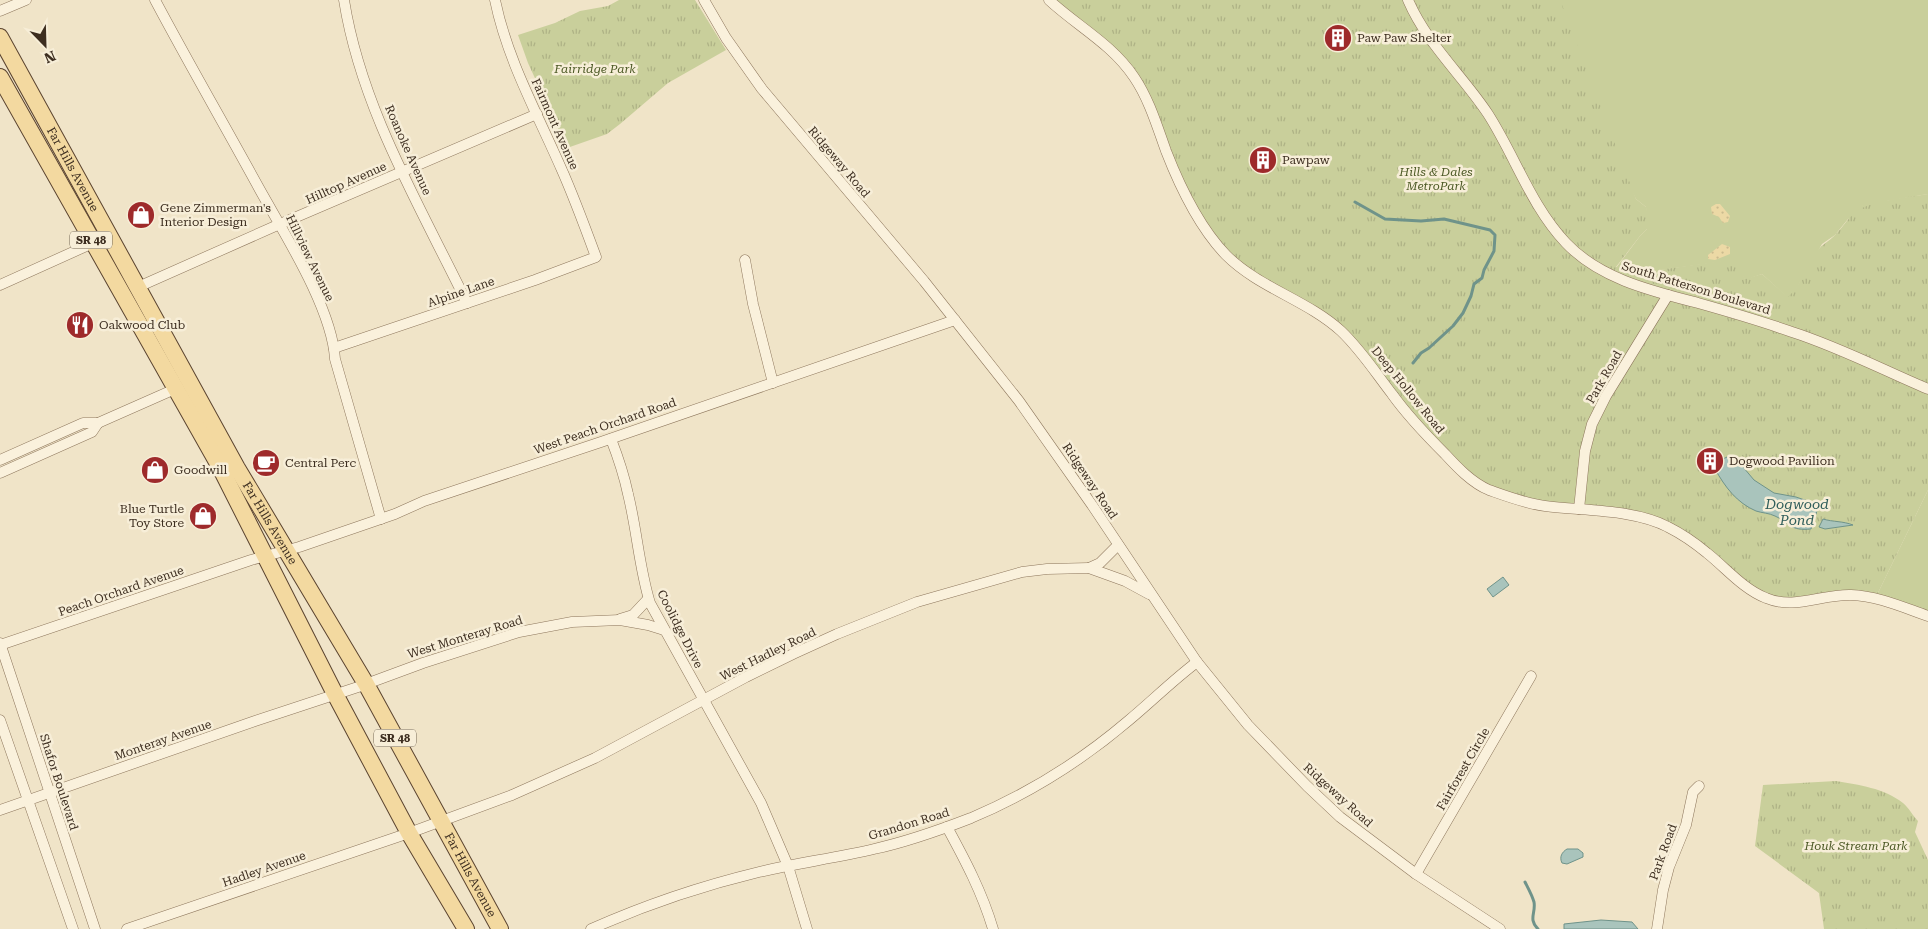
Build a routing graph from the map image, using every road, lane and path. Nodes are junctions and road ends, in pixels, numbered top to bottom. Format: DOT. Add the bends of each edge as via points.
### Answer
graph roads {
  1 [pos="26,0"];
  2 [pos="155,0"];
  3 [pos="344,0"];
  4 [pos="496,0"];
  5 [pos="704,0"];
  6 [pos="1049,0"];
  7 [pos="1408,0"];
  8 [pos="0,10"];
  9 [pos="0,36"];
  10 [pos="25,82"];
  11 [pos="3,88"];
  12 [pos="537,114"];
  13 [pos="403,171"];
  14 [pos="280,224"];
  15 [pos="93,243"];
  16 [pos="596,257"];
  17 [pos="745,260"];
  18 [pos="0,285"];
  19 [pos="138,287"];
  20 [pos="1668,295"];
  21 [pos="467,303"];
  22 [pos="955,320"];
  23 [pos="334,348"];
  24 [pos="773,383"];
  25 [pos="175,388"];
  26 [pos="1928,389"];
  27 [pos="98,423"];
  28 [pos="611,439"];
  29 [pos="0,460"];
  30 [pos="0,473"];
  31 [pos="1579,509"];
  32 [pos="381,519"];
  33 [pos="1118,545"];
  34 [pos="286,550"];
  35 [pos="257,558"];
  36 [pos="1090,568"];
  37 [pos="1151,596"];
  38 [pos="648,599"];
  39 [pos="1928,616"];
  40 [pos="620,620"];
  41 [pos="664,630"];
  42 [pos="0,644"];
  43 [pos="1197,662"];
  44 [pos="1530,676"];
  45 [pos="366,684"];
  46 [pos="335,694"];
  47 [pos="704,700"];
  48 [pos="0,720"];
  49 [pos="1699,786"];
  50 [pos="50,793"];
  51 [pos="28,800"];
  52 [pos="0,810"];
  53 [pos="440,821"];
  54 [pos="947,827"];
  55 [pos="409,833"];
  56 [pos="788,866"];
  57 [pos="1416,874"];
  58 [pos="73,929"];
  59 [pos="96,929"];
  60 [pos="127,929"];
  61 [pos="466,929"];
  62 [pos="500,929"];
  63 [pos="591,929"];
  64 [pos="807,929"];
  65 [pos="993,929"];
  66 [pos="1500,929"];
  67 [pos="1657,929"];
  1 -- 8 [label="street"];
  2 -- 14 [label="street, Hillview Avenue"];
  3 -- 13 [label="street, Roanoke Avenue" via="373,103"];
  4 -- 12 [label="street, Fairmont Avenue" via="506,39"];
  5 -- 22 [label="street, Ridgeway Road" via="762,89"];
  6 -- 31 [label="street, Deep Hollow Road" via="1108,47 1134,77 1152,110 1171,162 1192,205 1227,255 1339,329 1403,408 1455,465 1478,484 1542,506"];
  7 -- 20 [label="street, South Patterson Boulevard" via="1435,47 1498,130 1537,205 1566,243 1605,272"];
  9 -- 10 [label="main road, Far Hills Avenue / SR 48"];
  10 -- 11 [label="street"];
  10 -- 19 [label="main road, Far Hills Avenue / SR 48"];
  11 -- 15 [label="main road, Far Hills Avenue / SR 48"];
  12 -- 13 [label="street, Hilltop Avenue"];
  12 -- 16 [label="street, Fairmont Avenue"];
  13 -- 14 [label="street, Hilltop Avenue"];
  13 -- 21 [label="street, Roanoke Avenue"];
  14 -- 19 [label="street, Hilltop Avenue"];
  14 -- 23 [label="street, Hillview Avenue" via="314,292"];
  15 -- 18 [label="street"];
  15 -- 25 [label="main road, Far Hills Avenue / SR 48"];
  16 -- 21 [label="street, Alpine Lane"];
  17 -- 24 [label="street"];
  19 -- 34 [label="main road, Far Hills Avenue / SR 48"];
  20 -- 26 [label="street, South Patterson Boulevard" via="1794,332"];
  20 -- 31 [label="street, Park Road" via="1592,424"];
  21 -- 23 [label="street, Alpine Lane"];
  22 -- 24 [label="street, West Peach Orchard Road"];
  22 -- 33 [label="street, Ridgeway Road" via="1047,440"];
  23 -- 32 [label="street, Hillview Avenue"];
  24 -- 28 [label="street, West Peach Orchard Road"];
  25 -- 27 [label="street"];
  25 -- 35 [label="main road, Far Hills Avenue / SR 48" via="220,467"];
  27 -- 29 [label="street" via="83,423"];
  27 -- 30 [label="street" via="92,432"];
  28 -- 32 [label="street, West Peach Orchard Road" via="424,501"];
  28 -- 38 [label="street, Coolidge Drive" via="628,494"];
  31 -- 39 [label="street, Deep Hollow Road" via="1631,515 1667,527 1706,552 1744,585 1782,603 1848,595 1876,597"];
  32 -- 34 [label="street, West Peach Orchard Road"];
  33 -- 36 [label="street"];
  33 -- 37 [label="street, Ridgeway Road"];
  34 -- 35 [label="street, West Peach Orchard Road"];
  34 -- 45 [label="main road, Far Hills Avenue / SR 48"];
  35 -- 42 [label="street, Peach Orchard Avenue"];
  35 -- 46 [label="main road, Far Hills Avenue / SR 48"];
  36 -- 37 [label="street, West Hadley Road" via="1125,581"];
  36 -- 47 [label="street, West Hadley Road" via="1022,572 917,602 793,654"];
  37 -- 43 [label="street, Ridgeway Road"];
  38 -- 40 [label="street" via="633,615"];
  38 -- 41 [label="street, Coolidge Drive"];
  40 -- 41 [label="street, West Monteray Road"];
  40 -- 45 [label="street, West Monteray Road" via="572,622 519,632"];
  41 -- 47 [label="street, Coolidge Drive"];
  42 -- 50 [label="street, Shafor Boulevard"];
  43 -- 54 [label="street, Grandon Road" via="1075,761 1007,802"];
  43 -- 57 [label="street, Ridgeway Road" via="1248,725 1307,786 1340,817"];
  44 -- 57 [label="street, Fairforest Circle"];
  45 -- 46 [label="street, West Monteray Road"];
  45 -- 53 [label="main road, Far Hills Avenue / SR 48"];
  46 -- 50 [label="street, Monteray Avenue"];
  46 -- 55 [label="main road, Far Hills Avenue / SR 48"];
  47 -- 53 [label="street, West Hadley Road" via="559,775"];
  47 -- 56 [label="street, Coolidge Drive" via="761,803"];
  48 -- 51 [label="street"];
  49 -- 67 [label="street, Park Road" via="1693,792 1686,826 1669,867"];
  50 -- 51 [label="street, Monteray Avenue"];
  50 -- 59 [label="street, Shafor Boulevard"];
  51 -- 52 [label="street, Monteray Avenue"];
  51 -- 58 [label="street"];
  53 -- 55 [label="street, West Hadley Road"];
  53 -- 62 [label="main road, Far Hills Avenue / SR 48"];
  54 -- 56 [label="street, Grandon Road" via="874,849"];
  54 -- 65 [label="street" via="970,868"];
  55 -- 60 [label="street, Hadley Avenue"];
  55 -- 61 [label="main road, Far Hills Avenue / SR 48"];
  56 -- 63 [label="street, Grandon Road" via="666,898"];
  56 -- 64 [label="street, Coolidge Drive"];
  57 -- 66 [label="street, Ridgeway Road"];
}
